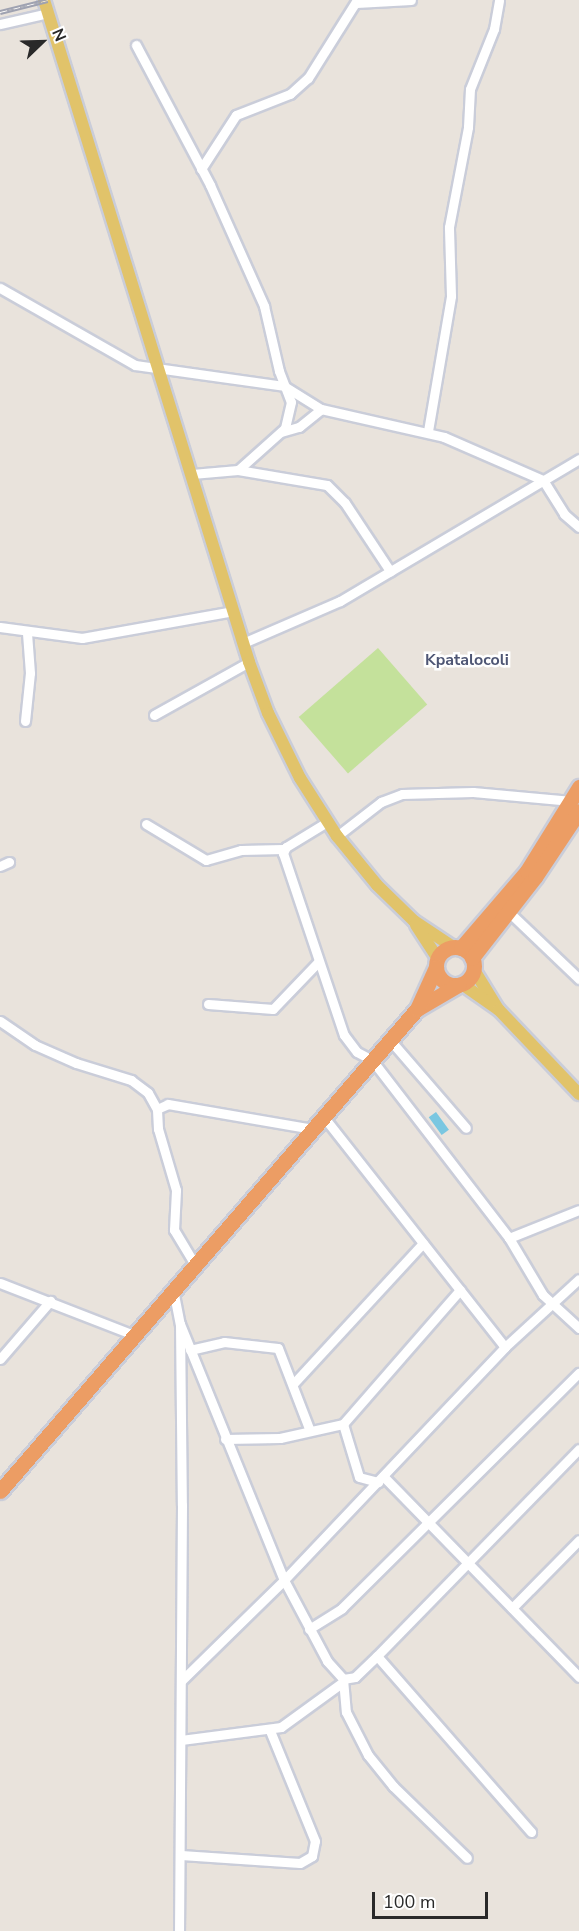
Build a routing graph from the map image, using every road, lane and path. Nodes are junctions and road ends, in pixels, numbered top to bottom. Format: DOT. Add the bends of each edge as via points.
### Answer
graph roads {
  1 [pos="44,0"];
  2 [pos="411,0"];
  3 [pos="499,0"];
  4 [pos="357,1"];
  5 [pos="48,13"];
  6 [pos="0,24"];
  7 [pos="136,45"];
  8 [pos="201,169"];
  9 [pos="0,288"];
  10 [pos="160,371"];
  11 [pos="284,386"];
  12 [pos="321,409"];
  13 [pos="428,431"];
  14 [pos="281,432"];
  15 [pos="579,459"];
  16 [pos="238,470"];
  17 [pos="192,474"];
  18 [pos="543,480"];
  19 [pos="579,527"];
  20 [pos="390,571"];
  21 [pos="234,611"];
  22 [pos="0,627"];
  23 [pos="27,633"];
  24 [pos="243,643"];
  25 [pos="249,662"];
  26 [pos="154,715"];
  27 [pos="26,721"];
  28 [pos="579,787"];
  29 [pos="575,806"];
  30 [pos="327,822"];
  31 [pos="146,824"];
  32 [pos="337,836"];
  33 [pos="283,849"];
  34 [pos="509,912"];
  35 [pos="414,921"];
  36 [pos="465,956"];
  37 [pos="318,962"];
  38 [pos="437,963"];
  39 [pos="579,979"];
  40 [pos="460,984"];
  41 [pos="207,1004"];
  42 [pos="417,1009"];
  43 [pos="499,1011"];
  44 [pos="0,1021"];
  45 [pos="390,1040"];
  46 [pos="372,1060"];
  47 [pos="579,1094"];
  48 [pos="157,1109"];
  49 [pos="323,1116"];
  50 [pos="466,1128"];
  51 [pos="313,1129"];
  52 [pos="579,1210"];
  53 [pos="509,1238"];
  54 [pos="423,1243"];
  55 [pos="194,1263"];
  56 [pos="579,1280"];
  57 [pos="0,1283"];
  58 [pos="173,1289"];
  59 [pos="460,1290"];
  60 [pos="50,1301"];
  61 [pos="553,1303"];
  62 [pos="180,1324"];
  63 [pos="579,1328"];
  64 [pos="134,1335"];
  65 [pos="506,1347"];
  66 [pos="190,1350"];
  67 [pos="0,1358"];
  68 [pos="579,1373"];
  69 [pos="294,1383"];
  70 [pos="343,1424"];
  71 [pos="310,1431"];
  72 [pos="225,1439"];
  73 [pos="579,1449"];
  74 [pos="380,1479"];
  75 [pos="0,1491"];
  76 [pos="428,1519"];
  77 [pos="579,1540"];
  78 [pos="469,1561"];
  79 [pos="284,1580"];
  80 [pos="512,1608"];
  81 [pos="309,1629"];
  82 [pos="377,1656"];
  83 [pos="579,1677"];
  84 [pos="343,1680"];
  85 [pos="181,1681"];
  86 [pos="270,1731"];
  87 [pos="181,1740"];
  88 [pos="531,1832"];
  89 [pos="181,1856"];
  90 [pos="467,1858"];
  91 [pos="178,1931"];
  1 -- 5 [label="main road"];
  2 -- 4 [label="street"];
  3 -- 13 [label="street" via="494,29 470,89 468,127 449,227 450,308"];
  4 -- 8 [label="street" via="308,78 290,94 236,116"];
  5 -- 6 [label="street"];
  5 -- 10 [label="main road"];
  7 -- 8 [label="street"];
  8 -- 11 [label="street" via="264,306"];
  9 -- 10 [label="street" via="126,360"];
  10 -- 11 [label="street"];
  10 -- 17 [label="main road"];
  11 -- 12 [label="street"];
  11 -- 14 [label="street" via="291,410"];
  12 -- 13 [label="street"];
  12 -- 14 [label="street" via="298,427"];
  13 -- 18 [label="street"];
  14 -- 16 [label="street"];
  15 -- 18 [label="street"];
  16 -- 17 [label="street"];
  16 -- 20 [label="street" via="327,485 345,502"];
  17 -- 21 [label="main road"];
  18 -- 19 [label="street" via="564,514"];
  18 -- 20 [label="street"];
  20 -- 24 [label="street" via="340,601"];
  21 -- 23 [label="street" via="82,638"];
  21 -- 24 [label="main road"];
  22 -- 23 [label="street"];
  23 -- 27 [label="street" via="30,673"];
  24 -- 25 [label="main road"];
  25 -- 26 [label="street"];
  25 -- 30 [label="main road" via="285,750"];
  28 -- 29 [label="highway"];
  29 -- 32 [label="street" via="473,792 402,794 381,802"];
  29 -- 34 [label="highway"];
  29 -- 36 [label="highway"];
  30 -- 32 [label="main road"];
  30 -- 33 [label="street"];
  31 -- 33 [label="street" via="206,860 241,850"];
  32 -- 35 [label="main road" via="377,885"];
  33 -- 37 [label="street"];
  34 -- 36 [label="highway"];
  34 -- 39 [label="street"];
  35 -- 36 [label="main road"];
  35 -- 38 [label="main road"];
  36 -- 38 [label="highway"];
  36 -- 40 [label="highway"];
  36 -- 43 [label="main road"];
  37 -- 41 [label="street" via="273,1009"];
  37 -- 46 [label="street" via="344,1035 357,1052"];
  38 -- 40 [label="highway" via="443,980"];
  38 -- 42 [label="highway"];
  40 -- 42 [label="highway"];
  40 -- 43 [label="main road"];
  42 -- 45 [label="highway"];
  43 -- 47 [label="main road"];
  44 -- 48 [label="street" via="35,1045 131,1080 148,1093"];
  45 -- 46 [label="highway"];
  45 -- 50 [label="street"];
  46 -- 49 [label="highway"];
  46 -- 53 [label="street"];
  48 -- 51 [label="street" via="168,1104"];
  48 -- 55 [label="street" via="158,1129 176,1190 174,1230"];
  49 -- 51 [label="highway"];
  49 -- 54 [label="street"];
  51 -- 55 [label="highway"];
  52 -- 53 [label="street"];
  53 -- 61 [label="street" via="535,1284"];
  54 -- 59 [label="street"];
  54 -- 69 [label="street"];
  55 -- 58 [label="highway"];
  56 -- 61 [label="street"];
  57 -- 60 [label="street"];
  58 -- 62 [label="street"];
  58 -- 64 [label="highway"];
  59 -- 65 [label="street"];
  59 -- 70 [label="street"];
  60 -- 64 [label="street"];
  60 -- 67 [label="street"];
  61 -- 63 [label="street"];
  61 -- 65 [label="street"];
  62 -- 66 [label="street"];
  62 -- 85 [label="street"];
  64 -- 75 [label="highway"];
  65 -- 74 [label="street"];
  66 -- 69 [label="street" via="224,1342 278,1348"];
  66 -- 72 [label="street"];
  68 -- 76 [label="street"];
  69 -- 71 [label="street"];
  70 -- 71 [label="street"];
  70 -- 74 [label="street" via="359,1477"];
  71 -- 72 [label="street" via="254,1440"];
  72 -- 79 [label="street"];
  73 -- 78 [label="street"];
  74 -- 76 [label="street"];
  74 -- 79 [label="street"];
  76 -- 78 [label="street"];
  76 -- 81 [label="street" via="342,1608"];
  77 -- 80 [label="street"];
  78 -- 80 [label="street"];
  78 -- 82 [label="street"];
  79 -- 81 [label="street"];
  79 -- 85 [label="street"];
  80 -- 83 [label="street"];
  81 -- 84 [label="street"];
  82 -- 84 [label="street" via="355,1677"];
  82 -- 88 [label="street"];
  84 -- 86 [label="street" via="293,1721"];
  84 -- 90 [label="street" via="346,1712 368,1755 393,1786"];
  85 -- 87 [label="street"];
  86 -- 87 [label="street"];
  86 -- 89 [label="street" via="315,1841 312,1856 300,1863"];
  87 -- 89 [label="street"];
  89 -- 91 [label="street"];
}
